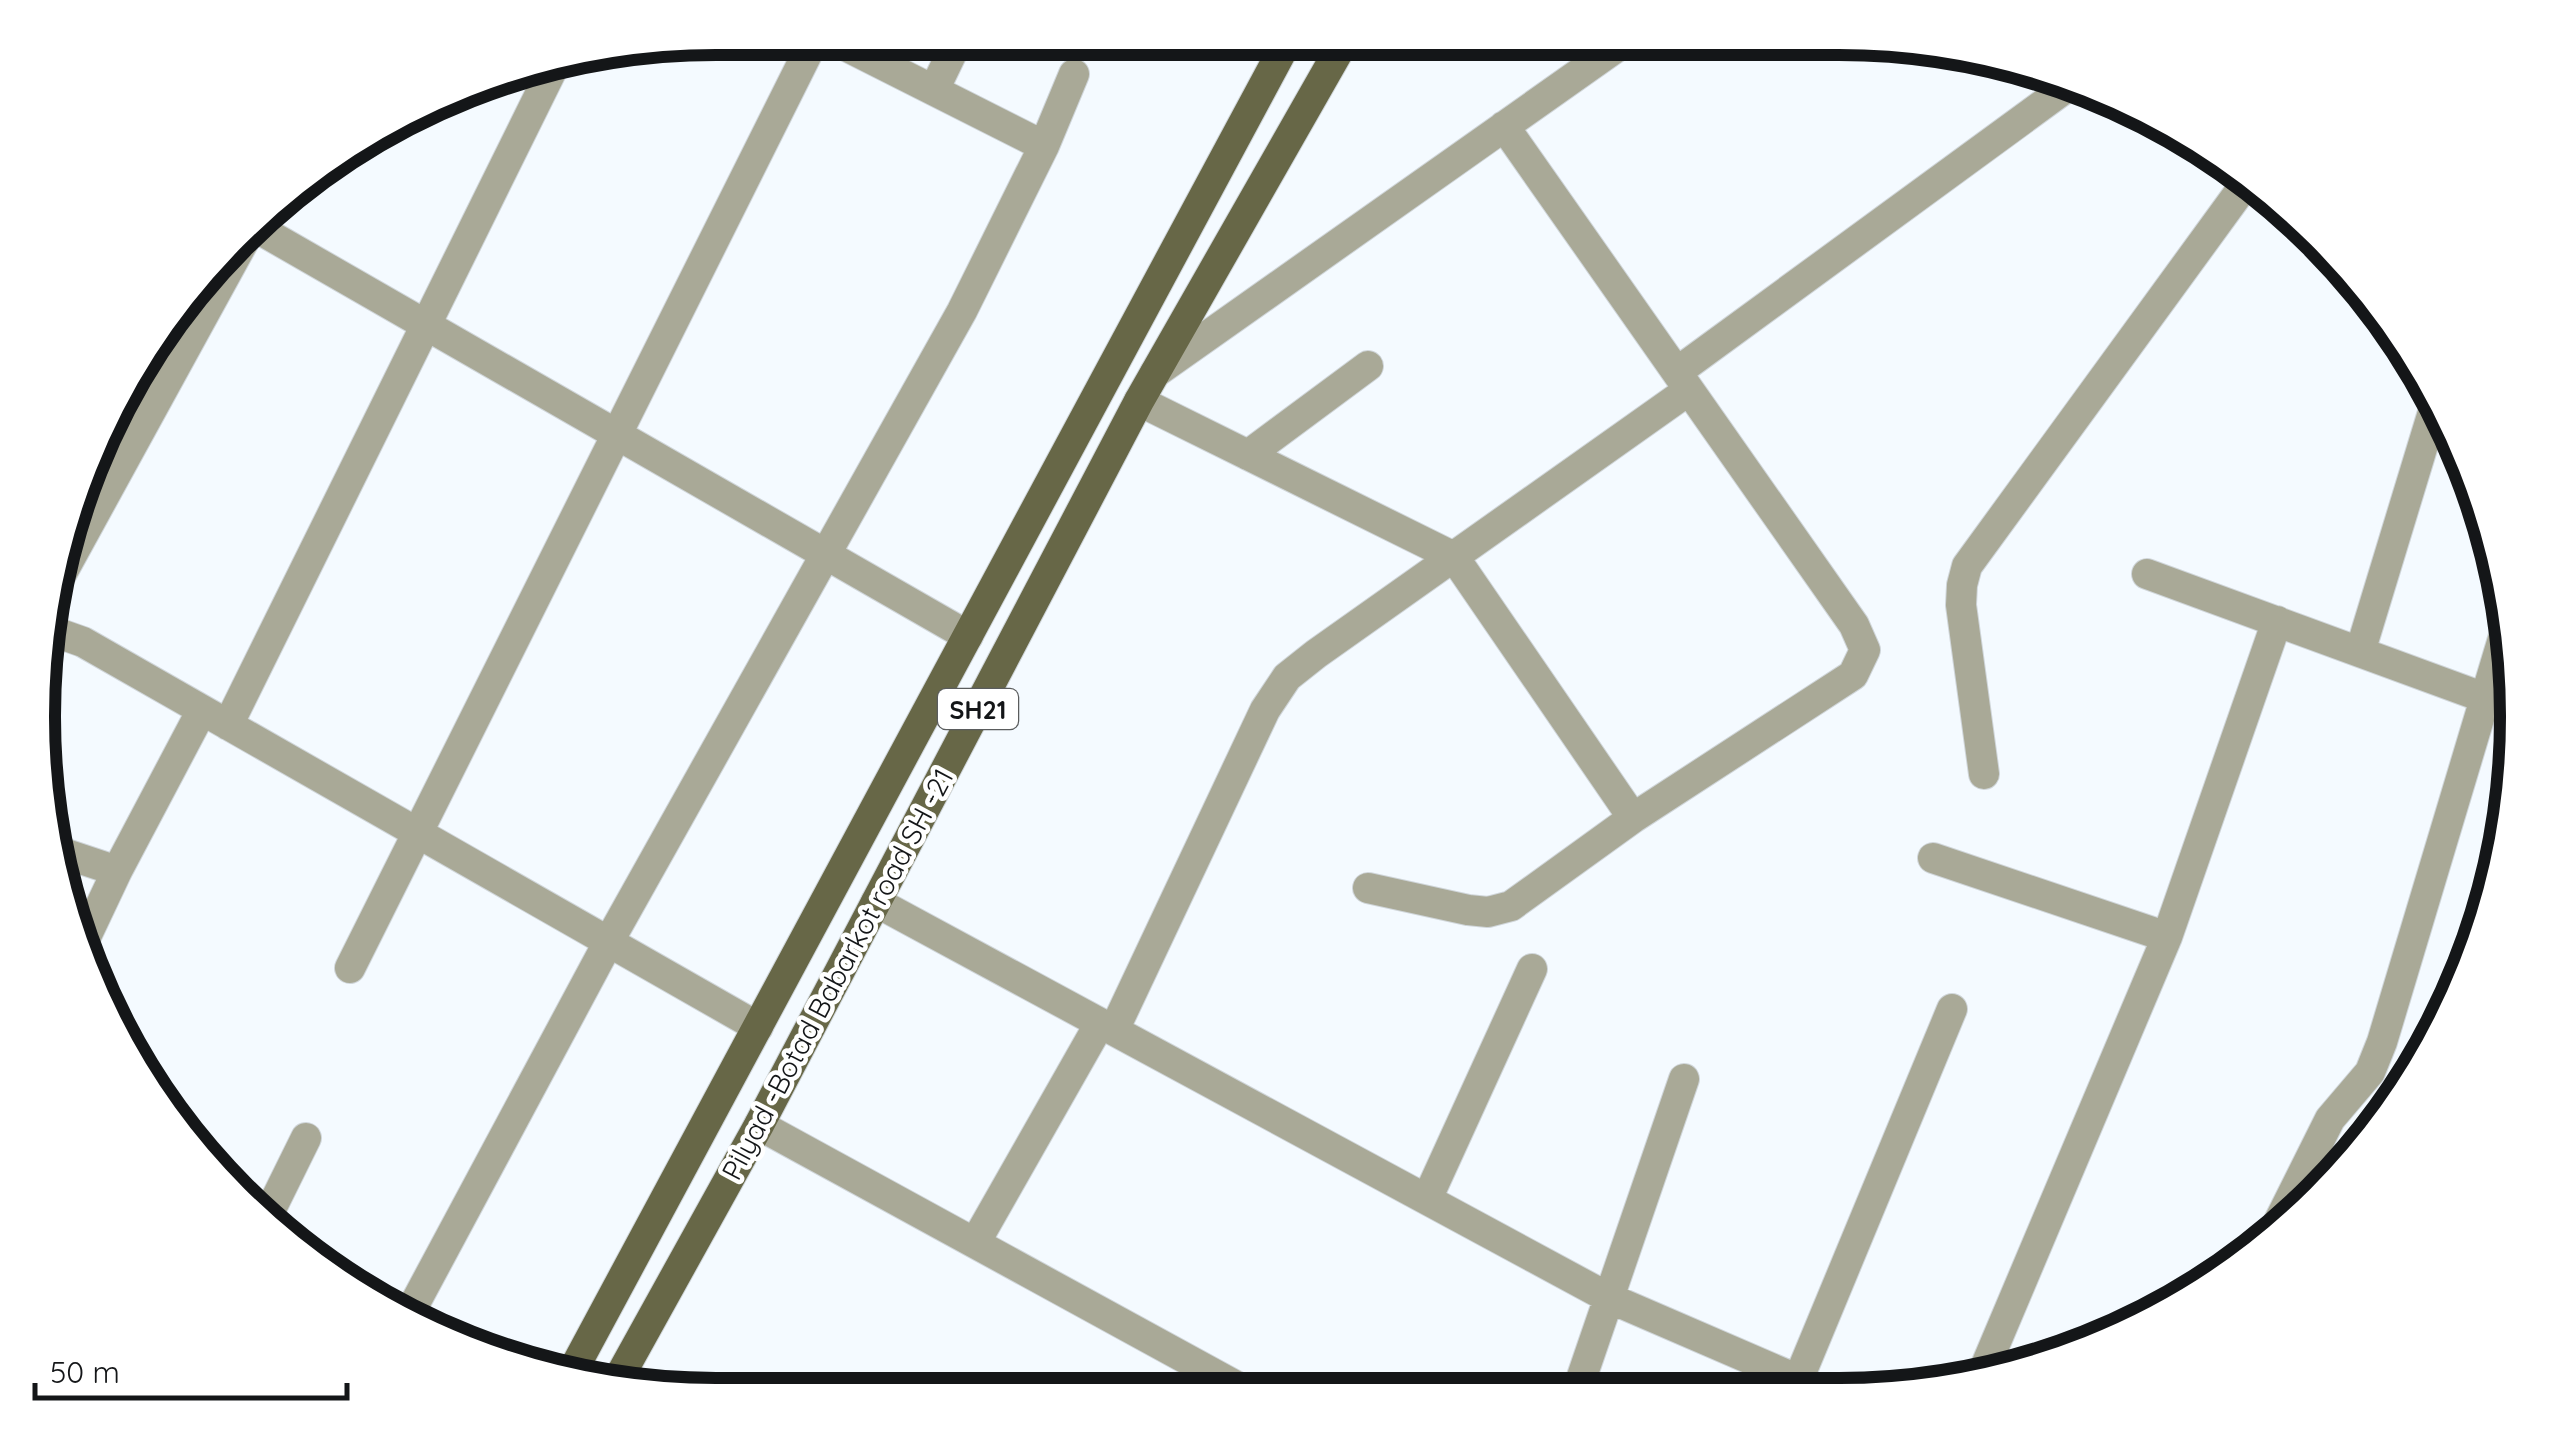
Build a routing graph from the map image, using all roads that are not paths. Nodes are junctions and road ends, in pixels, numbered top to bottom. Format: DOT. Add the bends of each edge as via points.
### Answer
graph roads {
  1 [pos="806,55"];
  2 [pos="864,55"];
  3 [pos="950,55"];
  4 [pos="1280,55"];
  5 [pos="1336,55"];
  6 [pos="1604,55"];
  7 [pos="1074,74"];
  8 [pos="550,77"];
  9 [pos="934,90"];
  10 [pos="2059,93"];
  11 [pos="1504,126"];
  12 [pos="1044,146"];
  13 [pos="1214,178"];
  14 [pos="2241,192"];
  15 [pos="1252,204"];
  16 [pos="265,233"];
  17 [pos="227,271"];
  18 [pos="426,325"];
  19 [pos="1368,366"];
  20 [pos="1155,374"];
  21 [pos="1683,381"];
  22 [pos="1139,402"];
  23 [pos="2430,421"];
  24 [pos="616,435"];
  25 [pos="1248,455"];
  26 [pos="79,542"];
  27 [pos="825,554"];
  28 [pos="1454,557"];
  29 [pos="2147,574"];
  30 [pos="2277,621"];
  31 [pos="60,635"];
  32 [pos="968,636"];
  33 [pos="2360,652"];
  34 [pos="2497,658"];
  35 [pos="2485,698"];
  36 [pos="202,710"];
  37 [pos="228,725"];
  38 [pos="1984,774"];
  39 [pos="1633,818"];
  40 [pos="418,832"];
  41 [pos="70,855"];
  42 [pos="1932,858"];
  43 [pos="117,871"];
  44 [pos="1368,888"];
  45 [pos="876,902"];
  46 [pos="90,928"];
  47 [pos="2167,937"];
  48 [pos="609,941"];
  49 [pos="350,968"];
  50 [pos="1532,970"];
  51 [pos="1952,1009"];
  52 [pos="758,1027"];
  53 [pos="1106,1027"];
  54 [pos="1684,1079"];
  55 [pos="759,1125"];
  56 [pos="306,1138"];
  57 [pos="1427,1199"];
  58 [pos="2290,1200"];
  59 [pos="273,1207"];
  60 [pos="974,1243"];
  61 [pos="1609,1298"];
  62 [pos="414,1305"];
  63 [pos="1989,1360"];
  64 [pos="577,1363"];
  65 [pos="623,1371"];
  66 [pos="1210,1378"];
  67 [pos="1581,1378"];
  68 [pos="1785,1378"];
  69 [pos="1808,1378"];
  1 -- 24 [label="street"];
  2 -- 9 [label="street"];
  3 -- 9 [label="street"];
  4 -- 13 [label="main road, Pilyad -Botad Babarkot road SH -21 / SH21"];
  5 -- 15 [label="main road, Pilyad -Botad Babarkot road SH -21 / SH21"];
  6 -- 11 [label="street"];
  7 -- 12 [label="street"];
  8 -- 18 [label="street"];
  9 -- 12 [label="street"];
  10 -- 21 [label="street"];
  11 -- 20 [label="street"];
  11 -- 21 [label="street"];
  12 -- 27 [label="street" via="962,311"];
  13 -- 15 [label="main road"];
  13 -- 32 [label="main road, Pilyad -Botad Babarkot road SH -21 / SH21"];
  14 -- 38 [label="street" via="1968,566 1961,605"];
  15 -- 20 [label="main road, Pilyad -Botad Babarkot road SH -21 / SH21"];
  16 -- 18 [label="street"];
  17 -- 26 [label="street"];
  18 -- 24 [label="street"];
  18 -- 37 [label="street"];
  19 -- 25 [label="street"];
  20 -- 22 [label="main road, Pilyad -Botad Babarkot road SH -21 / SH21"];
  21 -- 28 [label="street"];
  21 -- 39 [label="street" via="1854,625 1864,650 1853,675"];
  22 -- 25 [label="street"];
  22 -- 45 [label="main road, Pilyad -Botad Babarkot road SH -21 / SH21"];
  23 -- 33 [label="street"];
  24 -- 27 [label="street"];
  24 -- 40 [label="street"];
  25 -- 28 [label="street"];
  27 -- 32 [label="street"];
  27 -- 48 [label="street"];
  28 -- 39 [label="street"];
  28 -- 53 [label="street" via="1287,677"];
  29 -- 30 [label="street"];
  30 -- 33 [label="street"];
  30 -- 47 [label="street"];
  31 -- 36 [label="street"];
  32 -- 52 [label="main road, Pilyad -Botad Babarkot road SH -21 / SH21"];
  33 -- 35 [label="street"];
  34 -- 35 [label="street"];
  35 -- 58 [label="street" via="2382,1042 2370,1072 2330,1119"];
  36 -- 37 [label="street"];
  36 -- 43 [label="street"];
  37 -- 40 [label="street"];
  39 -- 44 [label="street" via="1511,906 1468,910"];
  40 -- 48 [label="street"];
  40 -- 49 [label="street"];
  41 -- 43 [label="street"];
  42 -- 47 [label="street"];
  43 -- 46 [label="street"];
  45 -- 53 [label="street"];
  45 -- 55 [label="main road, Pilyad -Botad Babarkot road SH -21 / SH21"];
  47 -- 63 [label="street"];
  48 -- 52 [label="street"];
  48 -- 62 [label="street"];
  50 -- 57 [label="street"];
  51 -- 69 [label="street"];
  52 -- 64 [label="main road, Pilyad -Botad Babarkot road SH -21 / SH21"];
  53 -- 57 [label="street"];
  53 -- 60 [label="street"];
  54 -- 61 [label="street"];
  55 -- 60 [label="street"];
  55 -- 65 [label="main road, Pilyad -Botad Babarkot road SH -21 / SH21"];
  56 -- 59 [label="street"];
  57 -- 61 [label="street"];
  60 -- 66 [label="street"];
  61 -- 67 [label="street"];
  61 -- 68 [label="street"];
}
